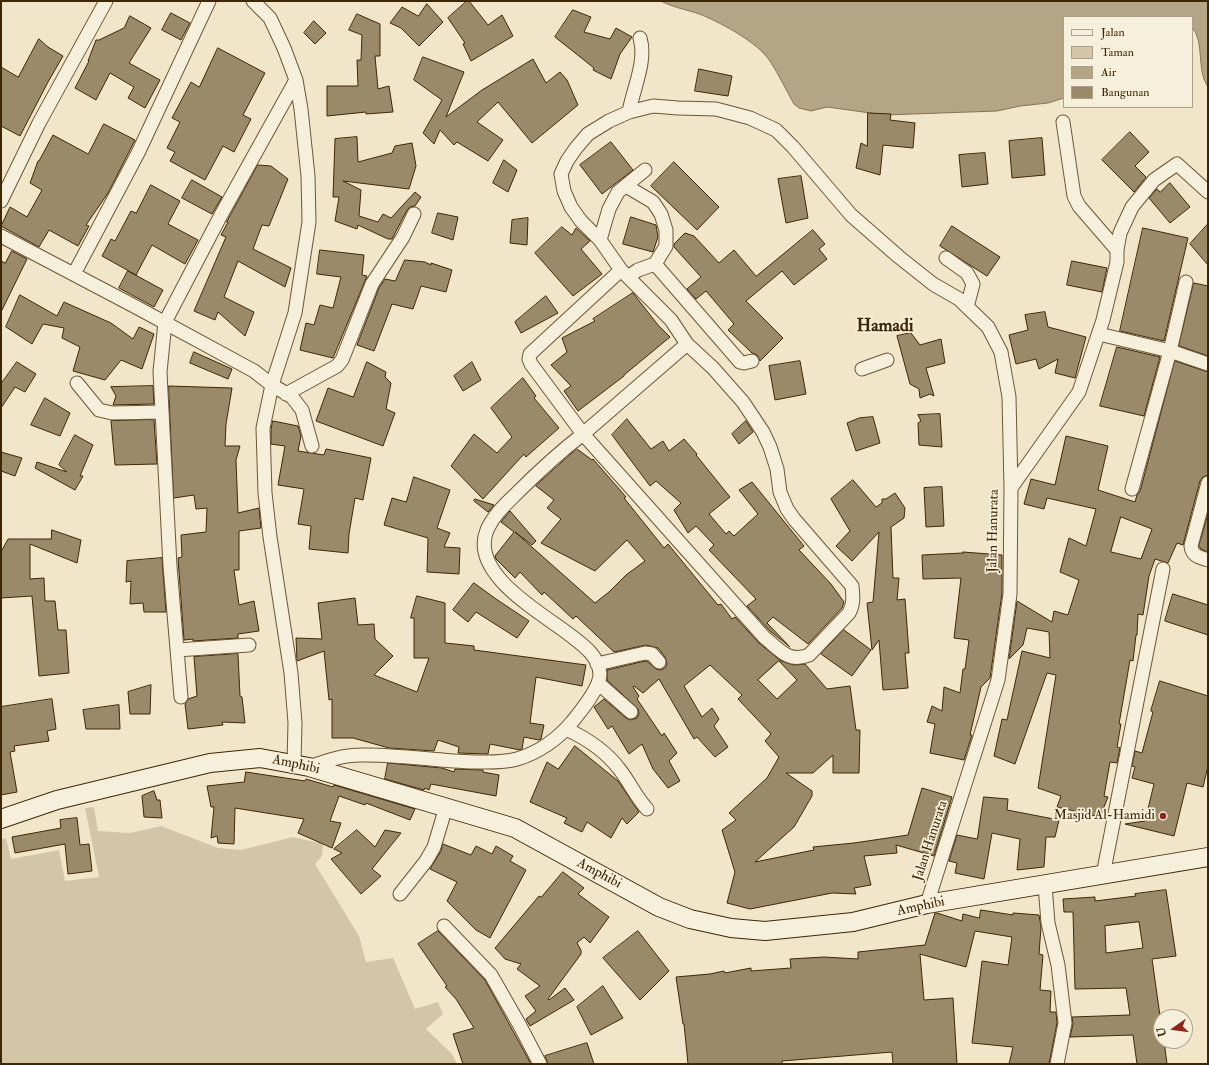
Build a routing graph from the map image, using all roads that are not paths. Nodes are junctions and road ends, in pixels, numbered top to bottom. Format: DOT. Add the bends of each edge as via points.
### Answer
graph roads {
  1 [pos="106,1"];
  2 [pos="209,1"];
  3 [pos="253,1"];
  4 [pos="640,38"];
  5 [pos="296,80"];
  6 [pos="629,112"];
  7 [pos="1063,122"];
  8 [pos="645,170"];
  9 [pos="626,186"];
  10 [pos="1208,192"];
  11 [pos="1,201"];
  12 [pos="414,214"];
  13 [pos="1,236"];
  14 [pos="600,240"];
  15 [pos="1117,250"];
  16 [pos="946,258"];
  17 [pos="655,264"];
  18 [pos="625,273"];
  19 [pos="74,274"];
  20 [pos="1186,282"];
  21 [pos="967,307"];
  22 [pos="165,322"];
  23 [pos="1099,334"];
  24 [pos="687,344"];
  25 [pos="1170,351"];
  26 [pos="887,360"];
  27 [pos="752,361"];
  28 [pos="1208,364"];
  29 [pos="862,369"];
  30 [pos="77,383"];
  31 [pos="272,385"];
  32 [pos="286,394"];
  33 [pos="162,412"];
  34 [pos="583,434"];
  35 [pos="312,446"];
  36 [pos="1207,487"];
  37 [pos="1011,488"];
  38 [pos="1132,489"];
  39 [pos="1208,560"];
  40 [pos="1163,569"];
  41 [pos="249,645"];
  42 [pos="177,650"];
  43 [pos="659,662"];
  44 [pos="597,664"];
  45 [pos="598,683"];
  46 [pos="181,698"];
  47 [pos="632,712"];
  48 [pos="566,729"];
  49 [pos="301,765"];
  50 [pos="446,807"];
  51 [pos="647,809"];
  52 [pos="1,819"];
  53 [pos="1208,857"];
  54 [pos="1103,875"];
  55 [pos="1045,885"];
  56 [pos="400,894"];
  57 [pos="927,904"];
  58 [pos="444,926"];
  59 [pos="540,1064"];
  60 [pos="1057,1064"];
  1 -- 11 [label="street" via="39,123"];
  2 -- 19 [label="street" via="138,153"];
  3 -- 5 [label="street" via="270,18"];
  4 -- 6 [label="street" via="642,57"];
  5 -- 22 [label="street"];
  5 -- 31 [label="street" via="308,176 309,222 295,313"];
  6 -- 14 [label="street, Jalan Hanurata" via="588,134 567,161 561,174 564,191 571,207"];
  6 -- 21 [label="street, Jalan Hanurata" via="653,106 716,108 750,118 776,130 851,215 933,284 959,299"];
  7 -- 15 [label="street" via="1074,196 1079,206"];
  8 -- 9 [label="street"];
  9 -- 14 [label="street" via="618,192 612,202"];
  9 -- 17 [label="street" via="652,202 661,214 666,230 666,246"];
  10 -- 15 [label="street" via="1176,164 1154,180 1132,207 1120,233"];
  12 -- 32 [label="street" via="404,238 372,284 342,360 332,369"];
  13 -- 19 [label="street"];
  14 -- 18 [label="street"];
  15 -- 23 [label="street" via="1117,262"];
  16 -- 21 [label="street" via="967,273 973,284"];
  17 -- 18 [label="street"];
  17 -- 27 [label="street" via="740,362"];
  18 -- 24 [label="street" via="671,320"];
  18 -- 34 [label="street" via="530,354 531,364"];
  19 -- 22 [label="street"];
  20 -- 25 [label="street"];
  21 -- 37 [label="street, Jalan Hanurata" via="988,327 1001,352 1009,397"];
  22 -- 31 [label="street" via="254,371"];
  22 -- 33 [label="street" via="160,372"];
  23 -- 25 [label="street"];
  23 -- 37 [label="street" via="1079,392"];
  24 -- 34 [label="street"];
  24 -- 34 [label="street" via="738,396 763,432 777,469 780,492 787,509 852,586 853,598 849,613 809,654 800,658 789,657 764,637"];
  25 -- 28 [label="street"];
  25 -- 38 [label="street"];
  26 -- 29 [label="street"];
  30 -- 33 [label="street" via="99,410 112,413"];
  31 -- 32 [label="street"];
  31 -- 49 [label="street" via="263,428 264,493 292,673 294,741"];
  32 -- 35 [label="street" via="292,397 302,410"];
  33 -- 42 [label="street"];
  34 -- 44 [label="street" via="549,462 495,515 483,544 486,559 503,583 582,644 595,657"];
  36 -- 39 [label="street" via="1191,546 1196,556"];
  37 -- 57 [label="street, Jalan Hanurata" via="1010,594 998,680"];
  40 -- 54 [label="street"];
  41 -- 42 [label="street"];
  42 -- 46 [label="street"];
  43 -- 44 [label="street" via="652,654 645,653"];
  44 -- 45 [label="street" via="600,673"];
  45 -- 47 [label="street"];
  45 -- 48 [label="street" via="581,711"];
  48 -- 49 [label="street" via="538,751 517,760 498,763 360,755"];
  48 -- 51 [label="street" via="585,738 605,753"];
  49 -- 50 [label="main road, Amphibi"];
  49 -- 52 [label="main road, Amphibi" via="260,758 210,763 57,800"];
  50 -- 56 [label="street" via="434,847"];
  50 -- 57 [label="main road, Amphibi" via="515,828 659,907 690,919 717,925 775,930 853,922"];
  53 -- 54 [label="main road, Amphibi"];
  54 -- 55 [label="main road, Amphibi"];
  55 -- 57 [label="main road, Amphibi"];
  55 -- 60 [label="street" via="1048,923 1058,965 1065,1023"];
  58 -- 59 [label="street" via="491,975"];
}
